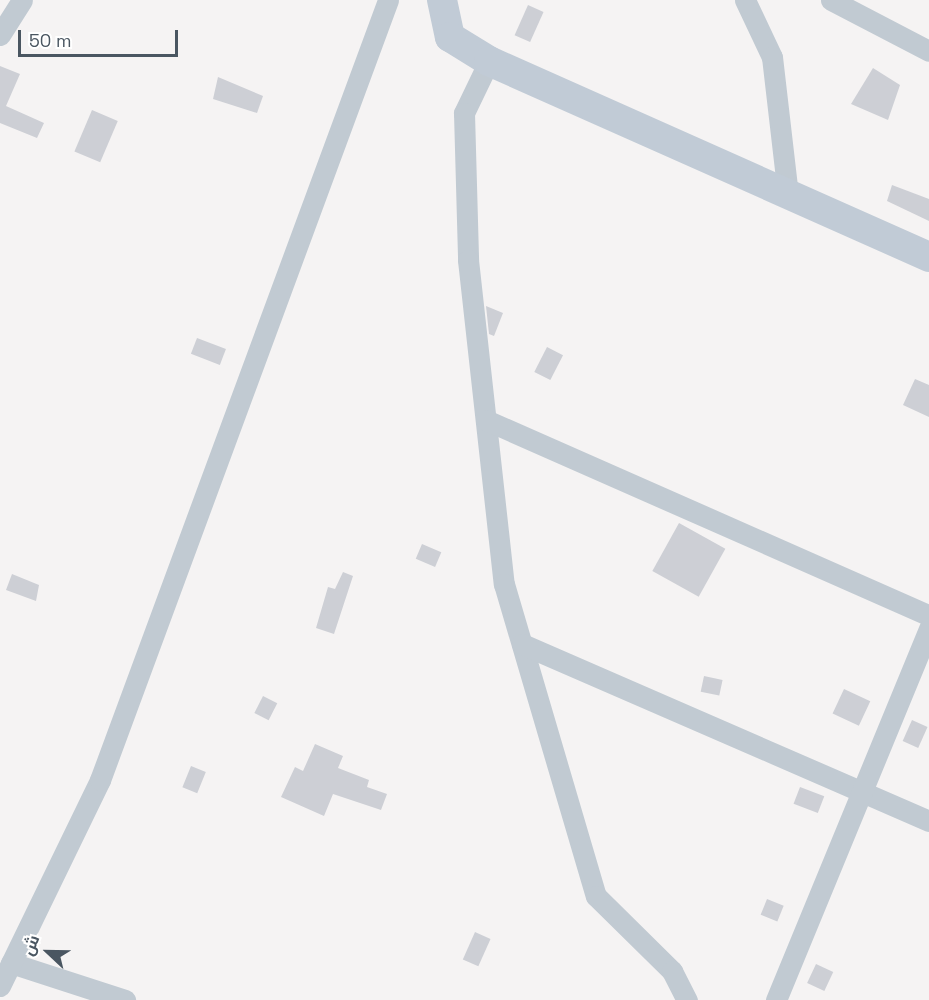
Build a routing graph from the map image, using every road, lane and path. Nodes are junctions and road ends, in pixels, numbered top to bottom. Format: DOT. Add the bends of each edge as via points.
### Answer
graph roads {
  1 [pos="22,0"];
  2 [pos="388,0"];
  3 [pos="442,0"];
  4 [pos="745,0"];
  5 [pos="831,0"];
  6 [pos="0,34"];
  7 [pos="929,51"];
  8 [pos="489,61"];
  9 [pos="788,195"];
  10 [pos="929,257"];
  11 [pos="486,420"];
  12 [pos="929,615"];
  13 [pos="929,628"];
  14 [pos="522,644"];
  15 [pos="862,792"];
  16 [pos="929,821"];
  17 [pos="11,963"];
  18 [pos="0,986"];
  19 [pos="125,1000"];
  20 [pos="687,1000"];
  21 [pos="776,1000"];
  1 -- 6 [label="street"];
  2 -- 17 [label="street" via="100,780"];
  3 -- 8 [label="street" via="450,37"];
  4 -- 9 [label="street" via="772,57"];
  5 -- 7 [label="street"];
  8 -- 9 [label="street"];
  8 -- 11 [label="street" via="465,112 468,260"];
  9 -- 10 [label="street"];
  11 -- 12 [label="street"];
  11 -- 14 [label="street" via="504,584"];
  13 -- 15 [label="street"];
  14 -- 15 [label="street"];
  14 -- 20 [label="street" via="596,896 672,971"];
  15 -- 16 [label="street"];
  15 -- 21 [label="street"];
  17 -- 18 [label="street"];
  17 -- 19 [label="street"];
}
